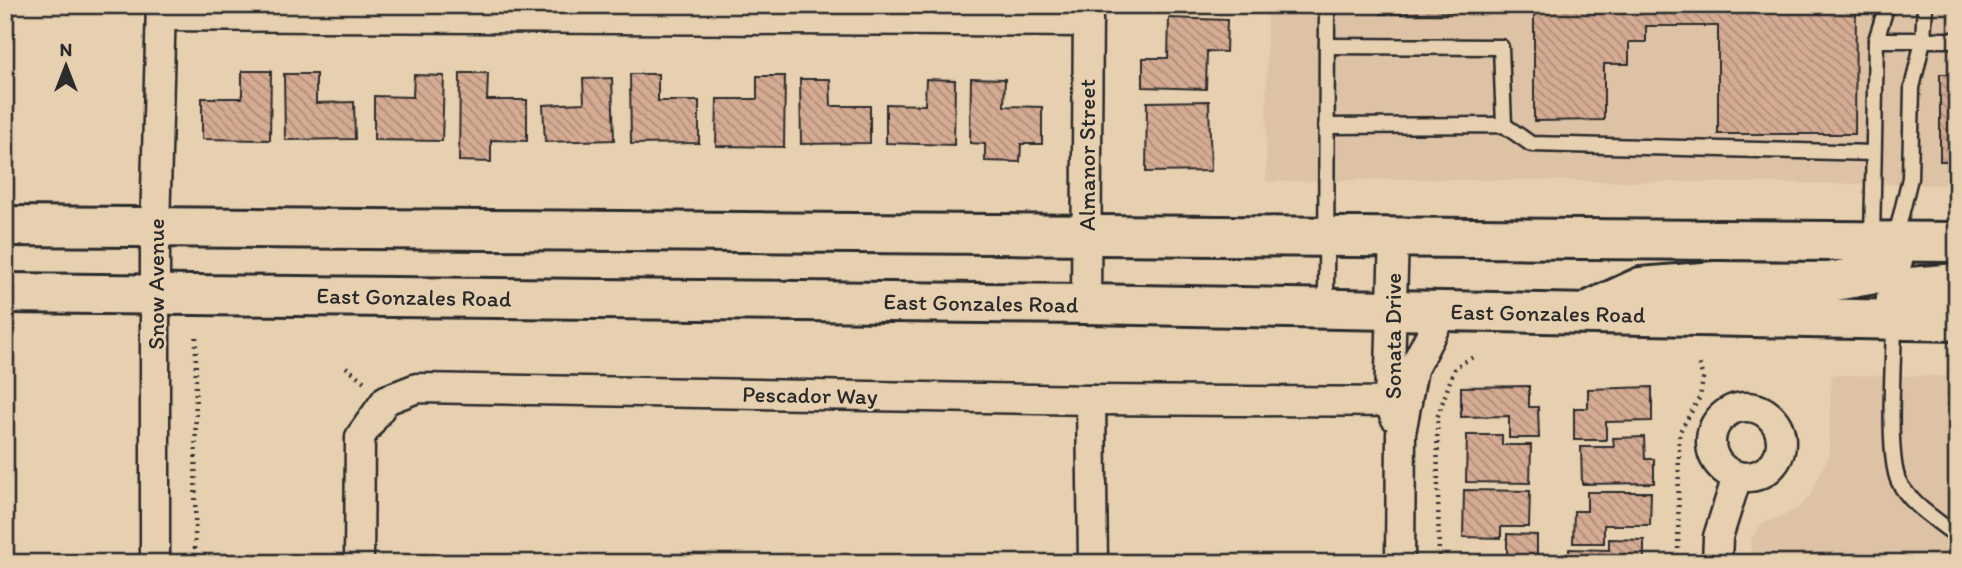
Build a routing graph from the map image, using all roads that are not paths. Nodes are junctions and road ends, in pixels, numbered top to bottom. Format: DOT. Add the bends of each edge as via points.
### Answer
graph roads {
  1 [pos="1327,5"];
  2 [pos="1887,5"];
  3 [pos="1925,5"];
  4 [pos="161,10"];
  5 [pos="477,12"];
  6 [pos="785,13"];
  7 [pos="1088,14"];
  8 [pos="1876,40"];
  9 [pos="1923,40"];
  10 [pos="1957,40"];
  11 [pos="1327,46"];
  12 [pos="1504,125"];
  13 [pos="1325,126"];
  14 [pos="1873,153"];
  15 [pos="5,226"];
  16 [pos="155,228"];
  17 [pos="1086,236"];
  18 [pos="1394,237"];
  19 [pos="1326,238"];
  20 [pos="1883,241"];
  21 [pos="1957,242"];
  22 [pos="1957,283"];
  23 [pos="5,293"];
  24 [pos="156,295"];
  25 [pos="1086,304"];
  26 [pos="1326,308"];
  27 [pos="1391,310"];
  28 [pos="1443,311"];
  29 [pos="1584,313"];
  30 [pos="1894,320"];
  31 [pos="1957,321"];
  32 [pos="1091,400"];
  33 [pos="1398,402"];
  34 [pos="1737,477"];
  35 [pos="1957,531"];
  36 [pos="155,563"];
  37 [pos="359,563"];
  38 [pos="1093,563"];
  39 [pos="1400,563"];
  40 [pos="1717,563"];
  1 -- 11 [label="lane"];
  2 -- 8 [label="lane"];
  3 -- 9 [label="lane"];
  4 -- 5 [label="street"];
  4 -- 16 [label="street, Snow Avenue"];
  5 -- 6 [label="street"];
  6 -- 7 [label="street"];
  7 -- 17 [label="street, Almanor Street"];
  8 -- 9 [label="lane"];
  8 -- 14 [label="lane"];
  9 -- 10 [label="lane"];
  9 -- 20 [label="lane" via="1912,88 1910,178"];
  11 -- 12 [label="lane" via="1501,47"];
  11 -- 13 [label="lane"];
  12 -- 13 [label="lane"];
  12 -- 14 [label="lane" via="1531,144"];
  13 -- 19 [label="lane"];
  14 -- 20 [label="lane"];
  15 -- 16 [label="main road"];
  16 -- 17 [label="main road"];
  16 -- 24 [label="street, Snow Avenue"];
  17 -- 19 [label="main road"];
  17 -- 25 [label="street, Almanor Street"];
  18 -- 19 [label="main road"];
  18 -- 20 [label="main road"];
  18 -- 27 [label="street, Sonata Drive"];
  19 -- 26 [label="lane"];
  20 -- 21 [label="main road"];
  20 -- 29 [label="main road" via="1893,260 1886,269 1869,275 1829,282 1716,281 1641,287"];
  22 -- 30 [label="main road" via="1911,287 1896,298"];
  23 -- 24 [label="main road, East Gonzales Road"];
  24 -- 25 [label="main road, East Gonzales Road"];
  24 -- 36 [label="street, Snow Avenue"];
  25 -- 26 [label="main road, East Gonzales Road"];
  26 -- 27 [label="main road, East Gonzales Road"];
  27 -- 28 [label="main road, East Gonzales Road"];
  27 -- 33 [label="street, Sonata Drive"];
  28 -- 29 [label="main road, East Gonzales Road"];
  28 -- 33 [label="street, Sonata Drive"];
  29 -- 30 [label="main road, East Gonzales Road"];
  30 -- 31 [label="main road, East Gonzales Road"];
  30 -- 35 [label="lane" via="1893,448 1898,480 1911,500 1949,530"];
  32 -- 33 [label="street, Pescador Way"];
  32 -- 37 [label="street, Pescador Way" via="417,388 386,400 360,437"];
  32 -- 38 [label="street"];
  33 -- 39 [label="street, Sonata Drive"];
  34 -- 40 [label="street" via="1718,537"];
}
